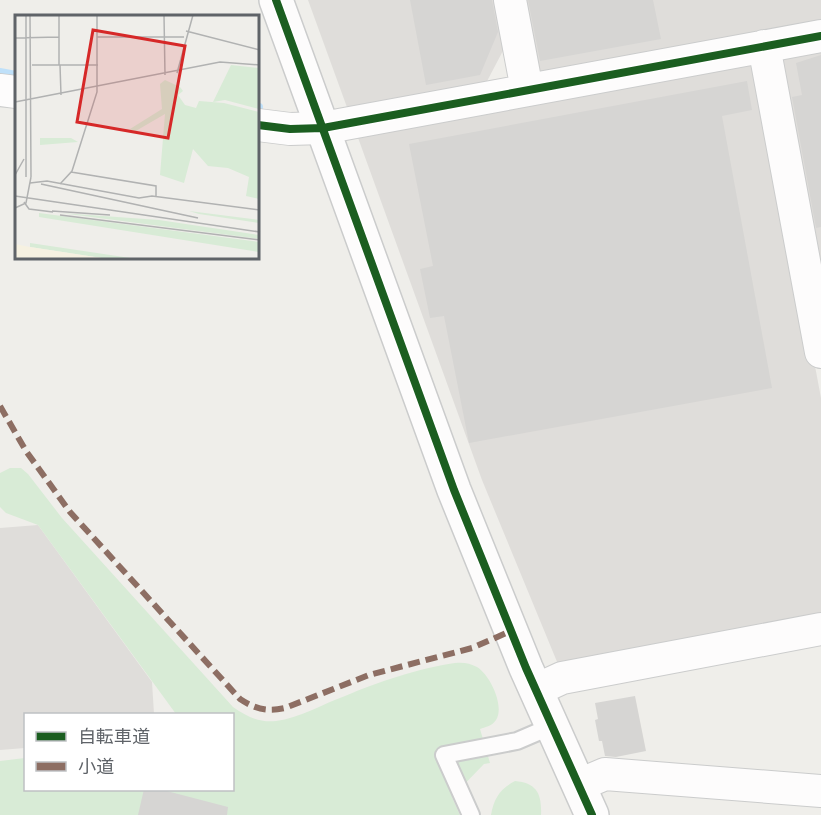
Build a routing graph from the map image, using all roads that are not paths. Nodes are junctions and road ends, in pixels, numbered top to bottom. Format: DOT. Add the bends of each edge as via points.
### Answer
graph roads {
  1 [pos="276,0"];
  2 [pos="510,0"];
  3 [pos="821,36"];
  4 [pos="764,46"];
  5 [pos="0,90"];
  6 [pos="527,90"];
  7 [pos="15,92"];
  8 [pos="260,125"];
  9 [pos="322,129"];
  10 [pos="821,352"];
  11 [pos="821,629"];
  12 [pos="536,690"];
  13 [pos="552,726"];
  14 [pos="579,785"];
  15 [pos="821,791"];
  16 [pos="471,815"];
  17 [pos="592,815"];
  1 -- 9 [label="street"];
  2 -- 6 [label="street"];
  3 -- 4 [label="street"];
  4 -- 6 [label="street"];
  4 -- 10 [label="street"];
  5 -- 7 [label="street"];
  6 -- 9 [label="street"];
  8 -- 9 [label="street"];
  9 -- 12 [label="street" via="454,490"];
  11 -- 12 [label="street" via="562,678"];
  12 -- 13 [label="street"];
  13 -- 14 [label="street"];
  13 -- 16 [label="lane" via="517,741 444,755"];
  14 -- 15 [label="street" via="605,774"];
  14 -- 17 [label="street"];
}
